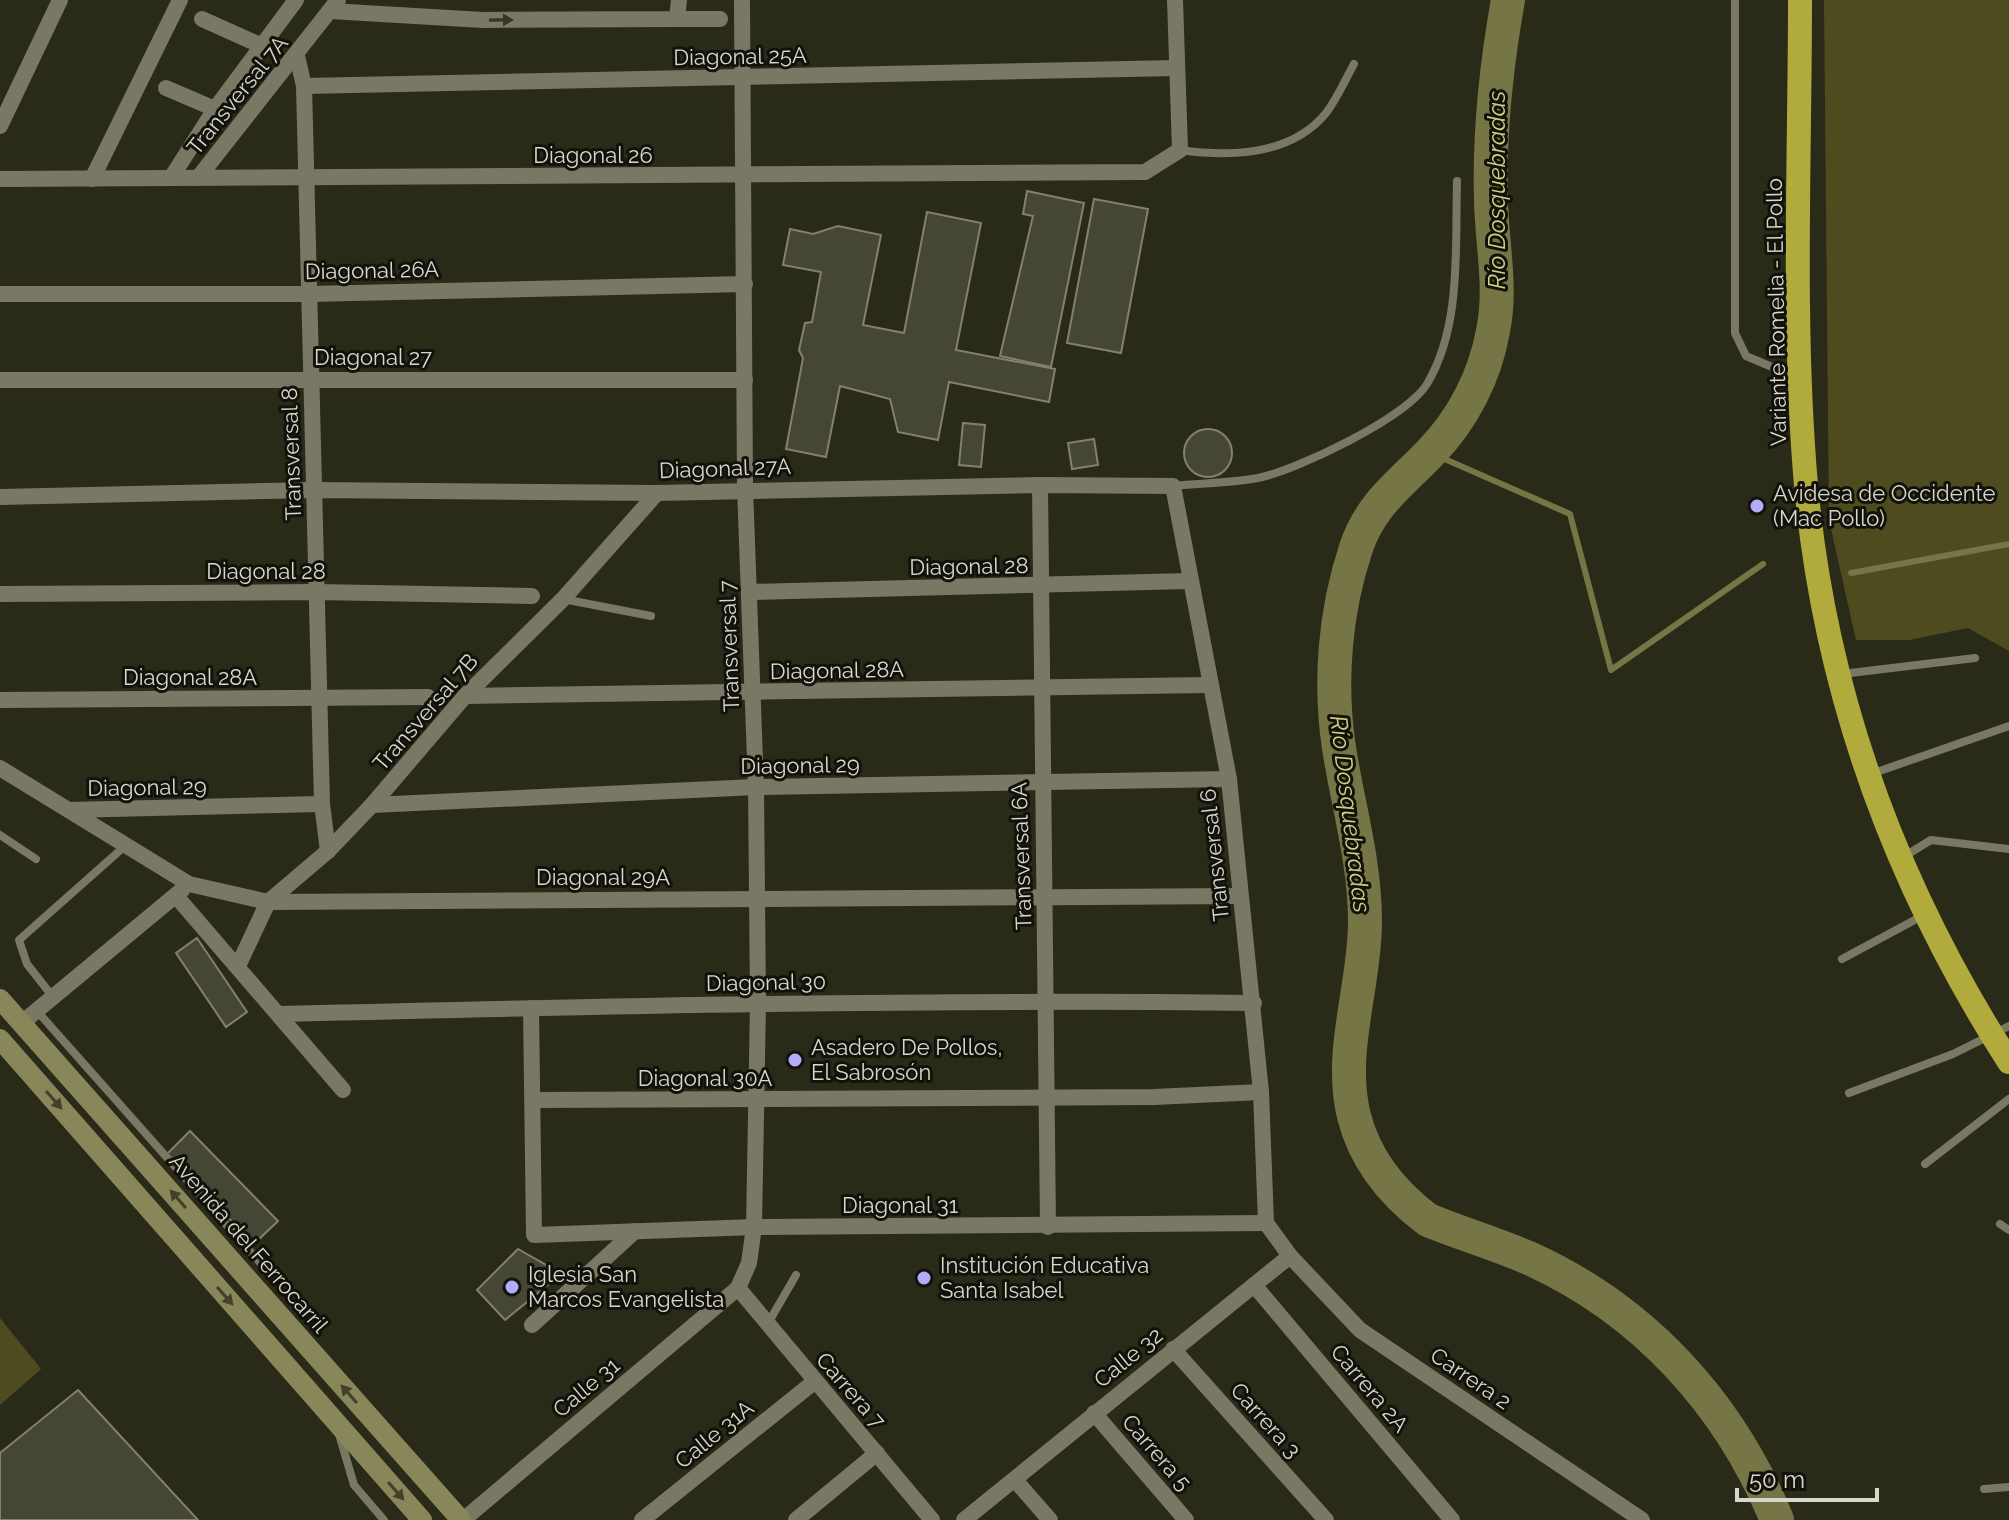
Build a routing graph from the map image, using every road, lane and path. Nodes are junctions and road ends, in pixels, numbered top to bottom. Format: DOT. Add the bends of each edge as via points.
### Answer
graph roads {
  1 [pos="60,0"];
  2 [pos="180,0"];
  3 [pos="296,0"];
  4 [pos="679,0"];
  5 [pos="742,0"];
  6 [pos="1175,0"];
  7 [pos="1735,0"];
  8 [pos="1800,0"];
  9 [pos="334,6"];
  10 [pos="423,8"];
  11 [pos="202,19"];
  12 [pos="677,19"];
  13 [pos="720,19"];
  14 [pos="260,45"];
  15 [pos="297,56"];
  16 [pos="1354,64"];
  17 [pos="1177,68"];
  18 [pos="742,78"];
  19 [pos="304,86"];
  20 [pos="166,88"];
  21 [pos="215,109"];
  22 [pos="0,126"];
  23 [pos="1180,150"];
  24 [pos="744,177"];
  25 [pos="171,178"];
  26 [pos="198,178"];
  27 [pos="306,178"];
  28 [pos="0,179"];
  29 [pos="92,179"];
  30 [pos="1457,181"];
  31 [pos="745,284"];
  32 [pos="0,294"];
  33 [pos="309,294"];
  34 [pos="311,379"];
  35 [pos="1801,379"];
  36 [pos="0,380"];
  37 [pos="745,380"];
  38 [pos="1040,485"];
  39 [pos="1173,486"];
  40 [pos="745,488"];
  41 [pos="314,490"];
  42 [pos="657,493"];
  43 [pos="0,497"];
  44 [pos="1189,581"];
  45 [pos="1039,587"];
  46 [pos="317,592"];
  47 [pos="749,592"];
  48 [pos="0,594"];
  49 [pos="532,596"];
  50 [pos="563,599"];
  51 [pos="651,616"];
  52 [pos="1975,658"];
  53 [pos="1837,674"];
  54 [pos="1209,685"];
  55 [pos="1040,688"];
  56 [pos="752,694"];
  57 [pos="465,696"];
  58 [pos="428,697"];
  59 [pos="320,698"];
  60 [pos="0,700"];
  61 [pos="2009,726"];
  62 [pos="0,768"];
  63 [pos="1867,775"];
  64 [pos="1229,779"];
  65 [pos="1041,782"];
  66 [pos="756,787"];
  67 [pos="322,804"];
  68 [pos="372,805"];
  69 [pos="69,810"];
  70 [pos="0,835"];
  71 [pos="125,845"];
  72 [pos="2009,849"];
  73 [pos="328,851"];
  74 [pos="36,859"];
  75 [pos="1899,860"];
  76 [pos="189,884"];
  77 [pos="1044,895"];
  78 [pos="176,896"];
  79 [pos="1240,896"];
  80 [pos="755,898"];
  81 [pos="268,902"];
  82 [pos="1925,915"];
  83 [pos="1842,959"];
  84 [pos="238,966"];
  85 [pos="53,997"];
  86 [pos="0,999"];
  87 [pos="1047,1000"];
  88 [pos="758,1003"];
  89 [pos="1254,1003"];
  90 [pos="531,1008"];
  91 [pos="279,1014"];
  92 [pos="30,1016"];
  93 [pos="2000,1030"];
  94 [pos="0,1039"];
  95 [pos="2009,1062"];
  96 [pos="343,1090"];
  97 [pos="1261,1092"];
  98 [pos="1849,1093"];
  99 [pos="1047,1097"];
  100 [pos="2009,1099"];
  101 [pos="533,1100"];
  102 [pos="756,1101"];
  103 [pos="1925,1164"];
  104 [pos="1266,1223"];
  105 [pos="2000,1224"];
  106 [pos="754,1227"];
  107 [pos="1048,1227"];
  108 [pos="2009,1230"];
  109 [pos="635,1231"];
  110 [pos="1290,1256"];
  111 [pos="271,1275"];
  112 [pos="796,1275"];
  113 [pos="1254,1285"];
  114 [pos="738,1288"];
  115 [pos="532,1325"];
  116 [pos="767,1325"];
  117 [pos="1173,1349"];
  118 [pos="814,1382"];
  119 [pos="1094,1413"];
  120 [pos="335,1422"];
  121 [pos="877,1453"];
  122 [pos="1015,1480"];
  123 [pos="2009,1487"];
  124 [pos="1984,1489"];
  125 [pos="384,1520"];
  126 [pos="422,1520"];
  127 [pos="462,1520"];
  128 [pos="642,1520"];
  129 [pos="796,1520"];
  130 [pos="932,1520"];
  131 [pos="964,1520"];
  132 [pos="1050,1520"];
  133 [pos="1186,1520"];
  134 [pos="1326,1520"];
  135 [pos="1452,1520"];
  136 [pos="1642,1520"];
  1 -- 22 [label="street"];
  2 -- 29 [label="street"];
  3 -- 14 [label="street"];
  4 -- 12 [label="street"];
  5 -- 18 [label="street, Transversal 7"];
  6 -- 17 [label="street"];
  7 -- 35 [label="lane" via="1735,333 1746,356"];
  8 -- 35 [label="highway, Variante Romelia - El Pollo"];
  9 -- 10 [label="street"];
  9 -- 15 [label="street, Transversal 7A"];
  10 -- 12 [label="street, one-way"];
  11 -- 14 [label="street"];
  12 -- 13 [label="street"];
  14 -- 21 [label="street"];
  15 -- 19 [label="street, Transversal 8"];
  15 -- 26 [label="street, Transversal 7A"];
  16 -- 23 [label="lane" via="1325,114 1290,144 1233,153"];
  17 -- 18 [label="street, Diagonal 25A"];
  17 -- 23 [label="street"];
  18 -- 19 [label="street, Diagonal 25A"];
  18 -- 24 [label="street, Transversal 7"];
  19 -- 27 [label="street, Transversal 8"];
  20 -- 21 [label="street"];
  21 -- 25 [label="street"];
  23 -- 24 [label="street, Diagonal 26" via="1145,172"];
  24 -- 27 [label="street, Diagonal 26"];
  24 -- 31 [label="street, Transversal 7"];
  25 -- 26 [label="street, Diagonal 26"];
  25 -- 29 [label="street, Diagonal 26"];
  26 -- 27 [label="street, Diagonal 26"];
  27 -- 33 [label="street, Transversal 8"];
  28 -- 29 [label="street, Diagonal 26"];
  30 -- 39 [label="lane, Diagonal 27A" via="1455,283 1441,353 1426,386 1386,421 1332,450 1260,478"];
  31 -- 33 [label="street, Diagonal 26A"];
  31 -- 37 [label="street, Transversal 7"];
  32 -- 33 [label="street, Diagonal 26A"];
  33 -- 34 [label="street, Transversal 8"];
  34 -- 36 [label="street, Diagonal 27"];
  34 -- 37 [label="street, Diagonal 27"];
  34 -- 41 [label="street, Transversal 8"];
  35 -- 53 [label="highway, Variante Romelia - El Pollo" via="1810,523"];
  37 -- 40 [label="street, Transversal 7"];
  38 -- 39 [label="street, Diagonal 27A"];
  38 -- 40 [label="street, Diagonal 27A"];
  38 -- 45 [label="street, Transversal 6A"];
  39 -- 44 [label="street, Transversal 6"];
  40 -- 42 [label="street, Diagonal 27A"];
  40 -- 47 [label="street, Transversal 7"];
  41 -- 42 [label="street, Diagonal 27A"];
  41 -- 43 [label="street, Diagonal 27A"];
  41 -- 46 [label="street, Transversal 8"];
  42 -- 50 [label="street, Transversal 7B"];
  44 -- 45 [label="street, Diagonal 28"];
  44 -- 54 [label="street, Transversal 6"];
  45 -- 47 [label="street, Diagonal 28"];
  45 -- 55 [label="street, Transversal 6A"];
  46 -- 48 [label="street, Diagonal 28"];
  46 -- 49 [label="street, Diagonal 28"];
  46 -- 59 [label="street, Transversal 8"];
  47 -- 56 [label="street, Transversal 7"];
  50 -- 51 [label="lane"];
  50 -- 57 [label="street, Transversal 7B"];
  52 -- 53 [label="lane"];
  53 -- 63 [label="highway, Variante Romelia - El Pollo"];
  54 -- 55 [label="street, Diagonal 28A"];
  54 -- 64 [label="street, Transversal 6"];
  55 -- 56 [label="street, Diagonal 28A"];
  55 -- 65 [label="street, Transversal 6A"];
  56 -- 57 [label="street, Diagonal 28A"];
  56 -- 66 [label="street, Transversal 7"];
  57 -- 68 [label="street, Transversal 7B"];
  58 -- 59 [label="street, Diagonal 28A"];
  59 -- 60 [label="street, Diagonal 28A"];
  59 -- 67 [label="street, Transversal 8"];
  61 -- 63 [label="lane"];
  62 -- 69 [label="street, Diagonal 29A"];
  63 -- 75 [label="highway, Variante Romelia - El Pollo"];
  64 -- 65 [label="street, Diagonal 29"];
  64 -- 79 [label="street, Transversal 6"];
  65 -- 66 [label="street, Diagonal 29"];
  65 -- 77 [label="street, Transversal 6A"];
  66 -- 68 [label="street, Diagonal 29"];
  66 -- 80 [label="street, Transversal 7"];
  67 -- 69 [label="street, Diagonal 29"];
  67 -- 73 [label="street, Transversal 8"];
  68 -- 73 [label="street, Transversal 7B"];
  69 -- 71 [label="street, Diagonal 29A"];
  70 -- 74 [label="lane"];
  71 -- 76 [label="street, Diagonal 29A"];
  71 -- 85 [label="lane" via="19,940 27,964"];
  72 -- 75 [label="lane" via="1931,840"];
  73 -- 81 [label="street, Transversal 7B"];
  75 -- 82 [label="highway, Variante Romelia - El Pollo"];
  76 -- 78 [label="street"];
  76 -- 81 [label="street, Diagonal 29A"];
  77 -- 79 [label="street, Diagonal 29A"];
  77 -- 80 [label="street, Diagonal 29A"];
  77 -- 87 [label="street, Transversal 6A"];
  78 -- 84 [label="street"];
  78 -- 85 [label="street"];
  79 -- 89 [label="street, Transversal 6"];
  80 -- 81 [label="street, Diagonal 29A"];
  80 -- 88 [label="street, Transversal 7"];
  81 -- 84 [label="street, Transversal 7B"];
  82 -- 83 [label="lane"];
  82 -- 93 [label="highway, Variante Romelia - El Pollo"];
  84 -- 91 [label="street"];
  85 -- 92 [label="street"];
  86 -- 92 [label="main road, Avenida del Ferrocarril"];
  87 -- 88 [label="street, Diagonal 30"];
  87 -- 89 [label="street, Diagonal 30"];
  87 -- 99 [label="street, Transversal 6A"];
  88 -- 90 [label="street, Diagonal 30"];
  88 -- 102 [label="street, Transversal 7"];
  89 -- 97 [label="street, Transversal 6"];
  90 -- 91 [label="street, Diagonal 30"];
  90 -- 101 [label="street"];
  91 -- 96 [label="street"];
  92 -- 111 [label="lane"];
  127 -- 92 [label="main road, Avenida del Ferrocarril, one-way"];
  93 -- 95 [label="highway, Variante Romelia - El Pollo"];
  93 -- 98 [label="lane" via="1953,1054"];
  94 -- 120 [label="main road, one-way"];
  97 -- 99 [label="street, Diagonal 30A"];
  97 -- 104 [label="street, Transversal 6"];
  99 -- 102 [label="street, Diagonal 30A"];
  99 -- 107 [label="street, Transversal 6A"];
  100 -- 103 [label="lane"];
  101 -- 102 [label="street, Diagonal 30A"];
  101 -- 109 [label="street, Diagonal 31" via="534,1235"];
  102 -- 106 [label="street, Transversal 7"];
  104 -- 107 [label="street, Diagonal 31"];
  104 -- 110 [label="street"];
  105 -- 108 [label="lane"];
  106 -- 107 [label="street, Diagonal 31"];
  106 -- 109 [label="street, Diagonal 31"];
  106 -- 114 [label="street, Transversal 7" via="749,1263"];
  109 -- 115 [label="street"];
  110 -- 113 [label="street, Calle 32"];
  110 -- 136 [label="street, Carrera 2" via="1360,1330"];
  112 -- 116 [label="lane"];
  113 -- 117 [label="street, Calle 32"];
  113 -- 135 [label="street, Carrera 2A"];
  114 -- 116 [label="street, Carrera 7"];
  114 -- 127 [label="street, Calle 31"];
  116 -- 118 [label="street, Carrera 7"];
  117 -- 119 [label="street, Calle 32"];
  117 -- 134 [label="street, Carrera 3"];
  118 -- 121 [label="street, Carrera 7"];
  118 -- 128 [label="street, Calle 31A"];
  119 -- 122 [label="street, Calle 32"];
  119 -- 133 [label="street, Carrera 5"];
  120 -- 125 [label="lane" via="354,1485"];
  120 -- 126 [label="main road, one-way"];
  121 -- 129 [label="street"];
  121 -- 130 [label="street, Carrera 7"];
  122 -- 131 [label="street, Calle 32"];
  122 -- 132 [label="street"];
  123 -- 124 [label="lane"];
}
